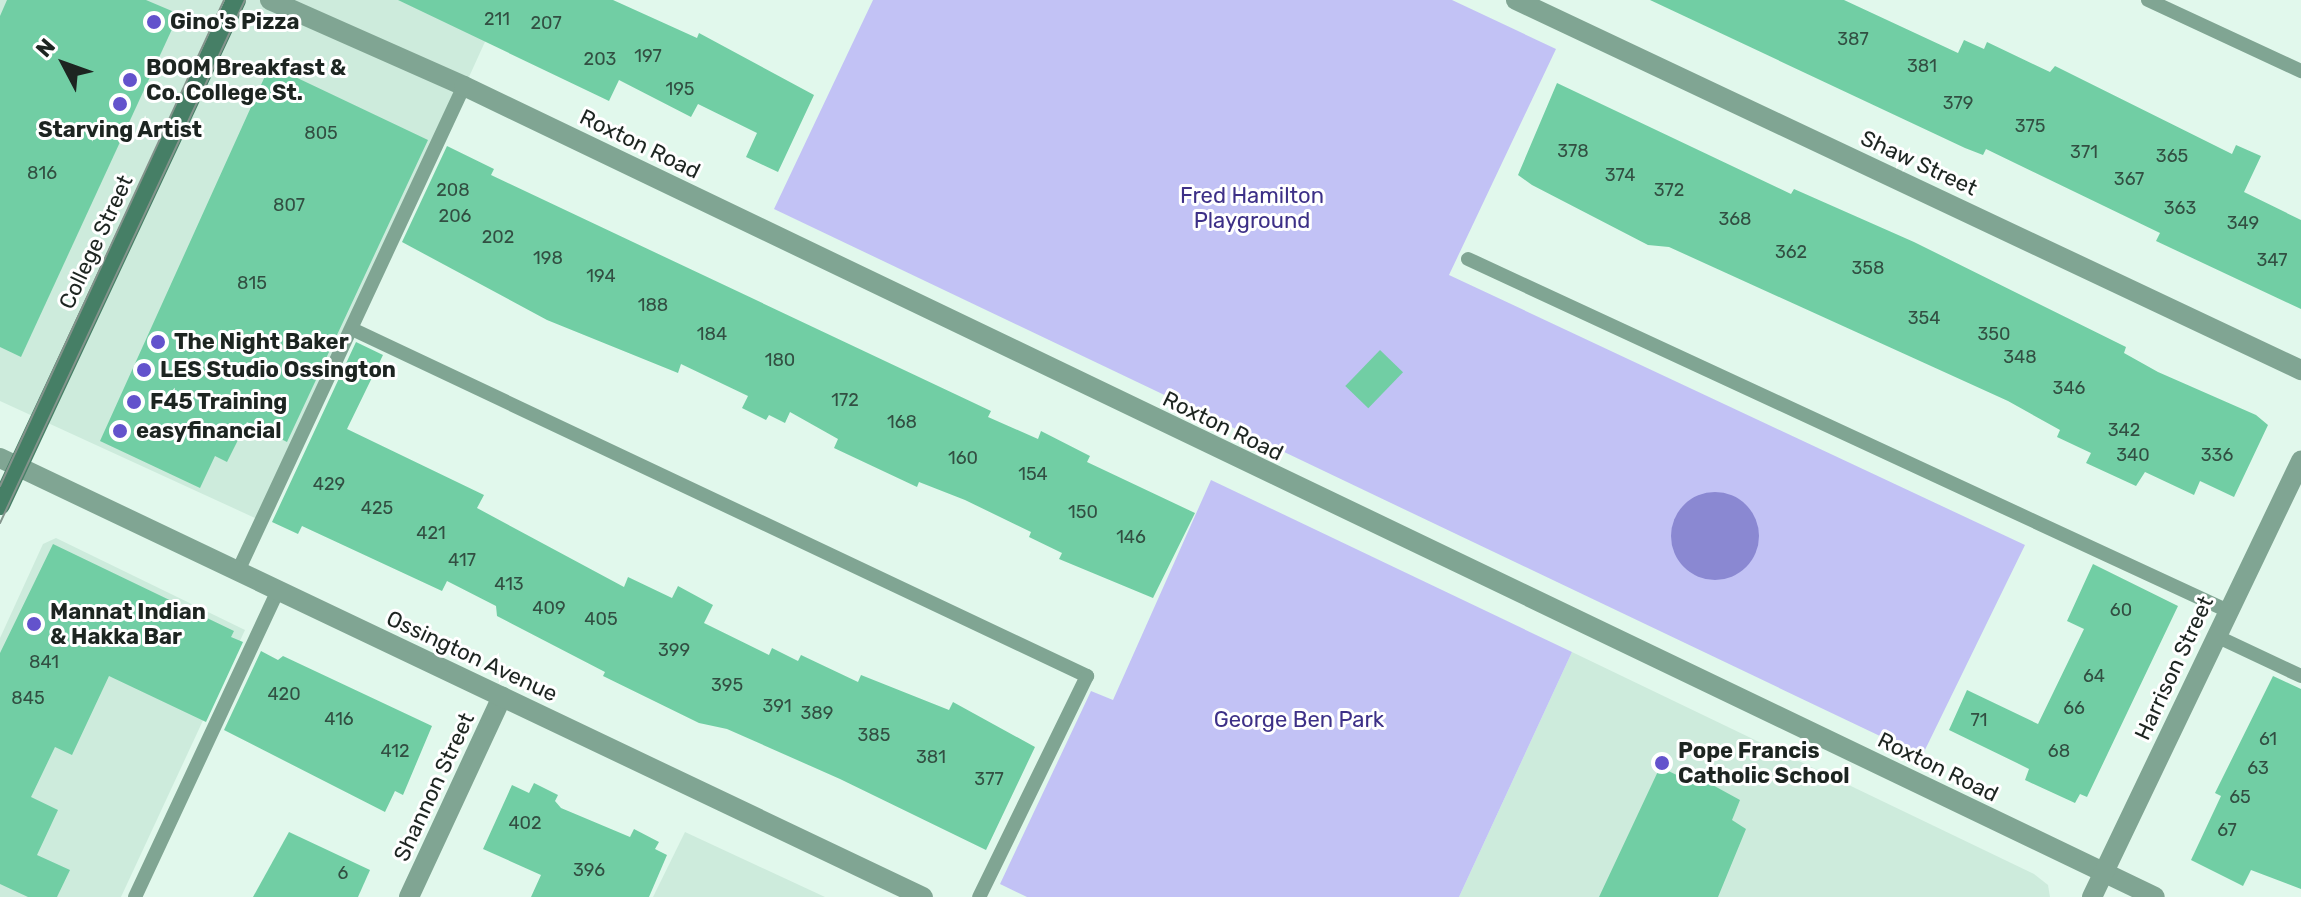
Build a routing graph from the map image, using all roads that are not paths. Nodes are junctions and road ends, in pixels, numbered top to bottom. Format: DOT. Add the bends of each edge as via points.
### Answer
graph roads {
  1 [pos="236,0"];
  2 [pos="270,0"];
  3 [pos="1516,0"];
  4 [pos="2148,0"];
  5 [pos="2301,71"];
  6 [pos="464,86"];
  7 [pos="1468,259"];
  8 [pos="352,329"];
  9 [pos="2301,370"];
  10 [pos="2301,460"];
  11 [pos="9,462"];
  12 [pos="0,505"];
  13 [pos="238,571"];
  14 [pos="278,590"];
  15 [pos="2228,611"];
  16 [pos="2216,636"];
  17 [pos="2301,676"];
  18 [pos="502,697"];
  19 [pos="2104,873"];
  20 [pos="135,897"];
  21 [pos="409,897"];
  22 [pos="923,897"];
  23 [pos="979,897"];
  24 [pos="2092,897"];
  25 [pos="2155,897"];
  1 -- 11 [label="main road, College Street"];
  2 -- 6 [label="street, Roxton Road"];
  3 -- 9 [label="street, Shaw Street"];
  4 -- 5 [label="lane"];
  6 -- 8 [label="lane"];
  6 -- 19 [label="street, Roxton Road"];
  7 -- 15 [label="lane"];
  8 -- 13 [label="lane"];
  8 -- 23 [label="lane" via="1087,676"];
  10 -- 15 [label="street, Harrison Street"];
  11 -- 12 [label="main road, College Street"];
  11 -- 13 [label="street, Ossington Avenue"];
  13 -- 14 [label="street, Ossington Avenue"];
  14 -- 18 [label="street, Ossington Avenue"];
  14 -- 20 [label="lane"];
  15 -- 16 [label="street, Harrison Street"];
  16 -- 17 [label="lane"];
  16 -- 19 [label="street, Harrison Street"];
  18 -- 21 [label="street, Shannon Street"];
  18 -- 22 [label="street, Ossington Avenue"];
  19 -- 24 [label="street, Harrison Street"];
  19 -- 25 [label="street, Roxton Road"];
}
